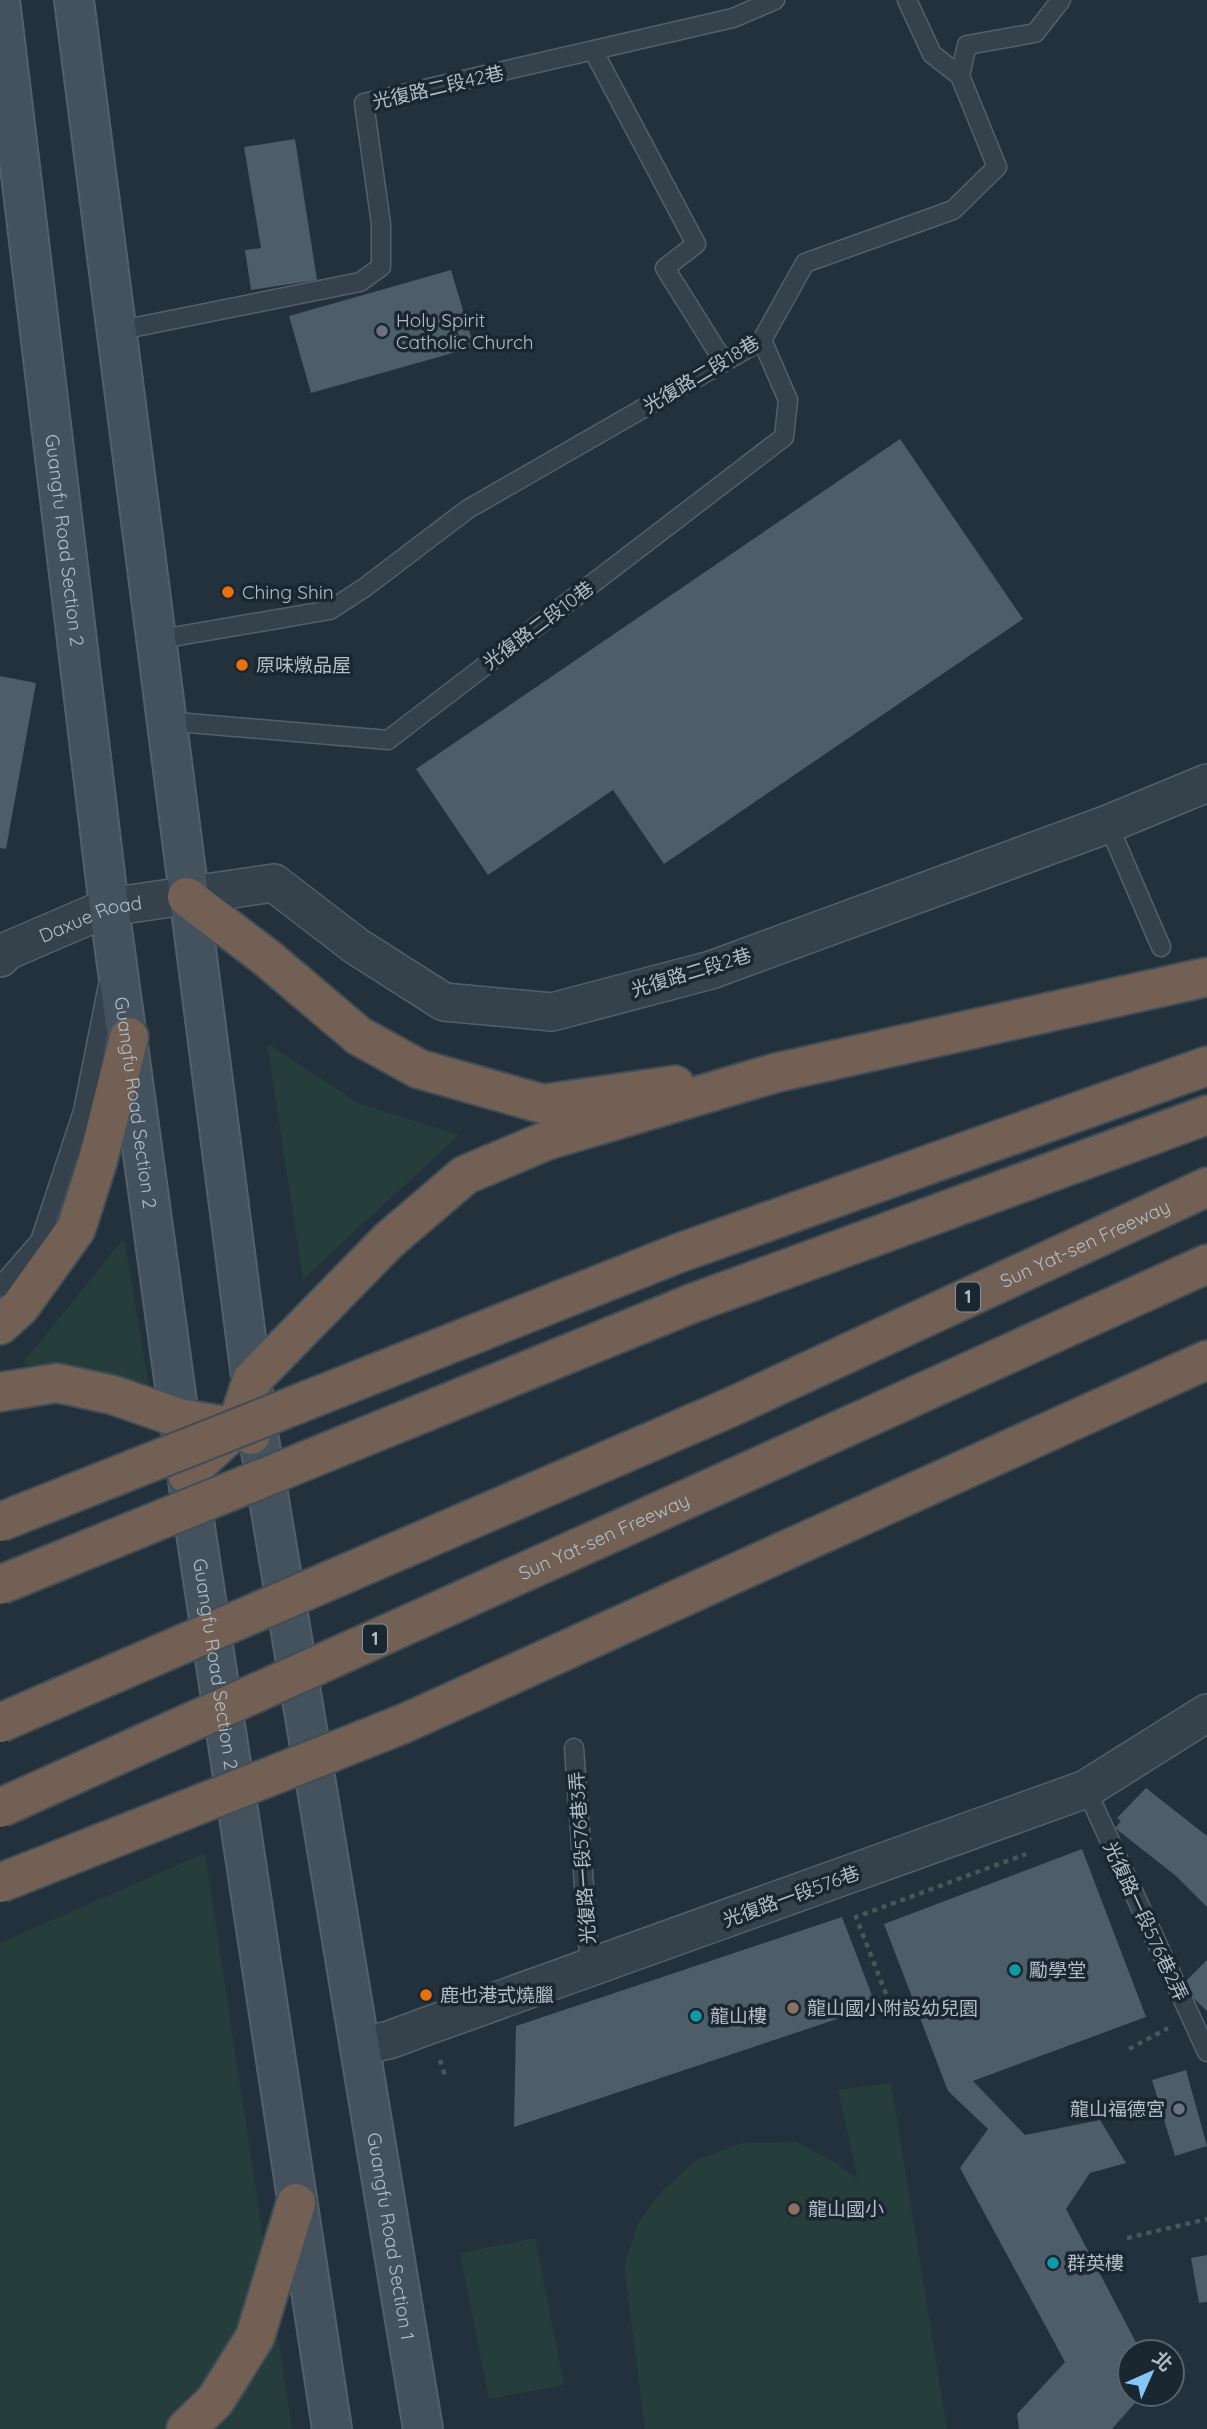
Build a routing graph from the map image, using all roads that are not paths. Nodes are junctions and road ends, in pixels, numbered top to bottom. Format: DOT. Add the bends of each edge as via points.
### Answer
graph roads {
  1 [pos="0,0"];
  2 [pos="74,0"];
  3 [pos="775,0"];
  4 [pos="907,0"];
  5 [pos="1061,0"];
  6 [pos="594,52"];
  7 [pos="960,76"];
  8 [pos="116,331"];
  9 [pos="762,340"];
  10 [pos="724,362"];
  11 [pos="155,640"];
  12 [pos="165,721"];
  13 [pos="1207,783"];
  14 [pos="1108,824"];
  15 [pos="187,897"];
  16 [pos="109,907"];
  17 [pos="1161,947"];
  18 [pos="116,949"];
  19 [pos="0,958"];
  20 [pos="1207,977"];
  21 [pos="129,1037"];
  22 [pos="1207,1066"];
  23 [pos="775,1073"];
  24 [pos="1207,1115"];
  25 [pos="1207,1187"];
  26 [pos="1207,1264"];
  27 [pos="0,1287"];
  28 [pos="0,1325"];
  29 [pos="1207,1360"];
  30 [pos="252,1380"];
  31 [pos="0,1392"];
  32 [pos="179,1418"];
  33 [pos="248,1434"];
  34 [pos="187,1474"];
  35 [pos="0,1522"];
  36 [pos="0,1585"];
  37 [pos="1207,1714"];
  38 [pos="0,1723"];
  39 [pos="574,1748"];
  40 [pos="1086,1789"];
  41 [pos="0,1808"];
  42 [pos="0,1883"];
  43 [pos="590,1968"];
  44 [pos="360,2046"];
  45 [pos="1207,2052"];
  46 [pos="296,2203"];
  47 [pos="186,2429"];
  48 [pos="332,2429"];
  49 [pos="423,2429"];
  1 -- 16 [label="main road, Guangfu Road Section 2"];
  2 -- 8 [label="main road"];
  3 -- 6 [label="lane, 光復路二段42巷" via="733,18"];
  4 -- 7 [label="lane" via="932,54"];
  5 -- 7 [label="lane" via="1035,33 967,45"];
  6 -- 8 [label="lane, 光復路二段42巷" via="364,103 381,224 381,267 360,282"];
  6 -- 10 [label="lane" via="696,244 664,268"];
  7 -- 9 [label="lane, 光復路二段18巷" via="997,167 953,210 805,263"];
  8 -- 11 [label="main road"];
  9 -- 10 [label="lane, 光復路二段18巷"];
  9 -- 12 [label="lane, 光復路二段10巷" via="788,400 784,437 388,740"];
  10 -- 11 [label="lane, 光復路二段18巷" via="468,509 330,610"];
  11 -- 12 [label="main road"];
  12 -- 15 [label="main road"];
  13 -- 14 [label="street, 光復路二段2巷"];
  14 -- 15 [label="street, 光復路二段2巷" via="711,970 552,1012 444,1002 356,946 274,883"];
  14 -- 17 [label="lane"];
  15 -- 16 [label="street, Daxue Road"];
  15 -- 23 [label="highway" via="359,1036 419,1069 543,1104"];
  15 -- 30 [label="main road"];
  16 -- 18 [label="main road, Guangfu Road Section 2"];
  16 -- 19 [label="street, Daxue Road"];
  18 -- 21 [label="main road, Guangfu Road Section 2"];
  18 -- 27 [label="lane" via="83,1111 40,1241"];
  20 -- 23 [label="highway"];
  21 -- 28 [label="highway" via="76,1229 20,1307"];
  21 -- 32 [label="main road, Guangfu Road Section 2"];
  22 -- 35 [label="highway, bridge" via="679,1253"];
  23 -- 30 [label="highway" via="548,1140 465,1175 389,1240"];
  24 -- 36 [label="highway, bridge" via="693,1303"];
  25 -- 38 [label="highway, Sun Yat-sen Freeway / 1, bridge" via="729,1408"];
  26 -- 41 [label="highway, Sun Yat-sen Freeway / 1, bridge"];
  29 -- 42 [label="highway, bridge" via="403,1724"];
  30 -- 33 [label="main road"];
  31 -- 32 [label="highway" via="57,1383 113,1395"];
  32 -- 33 [label="highway"];
  32 -- 34 [label="main road, Guangfu Road Section 2"];
  33 -- 34 [label="highway"];
  33 -- 44 [label="main road"];
  34 -- 46 [label="main road, Guangfu Road Section 2"];
  37 -- 40 [label="street, 光復路一段576巷"];
  39 -- 43 [label="lane, 光復路一段576巷3弄"];
  40 -- 43 [label="street, 光復路一段576巷"];
  40 -- 45 [label="lane, 光復路一段576巷2弄"];
  43 -- 44 [label="street, 光復路一段576巷" via="389,2040"];
  44 -- 49 [label="main road, Guangfu Road Section 1"];
  46 -- 47 [label="highway" via="255,2337 215,2401"];
  46 -- 48 [label="main road"];
}
